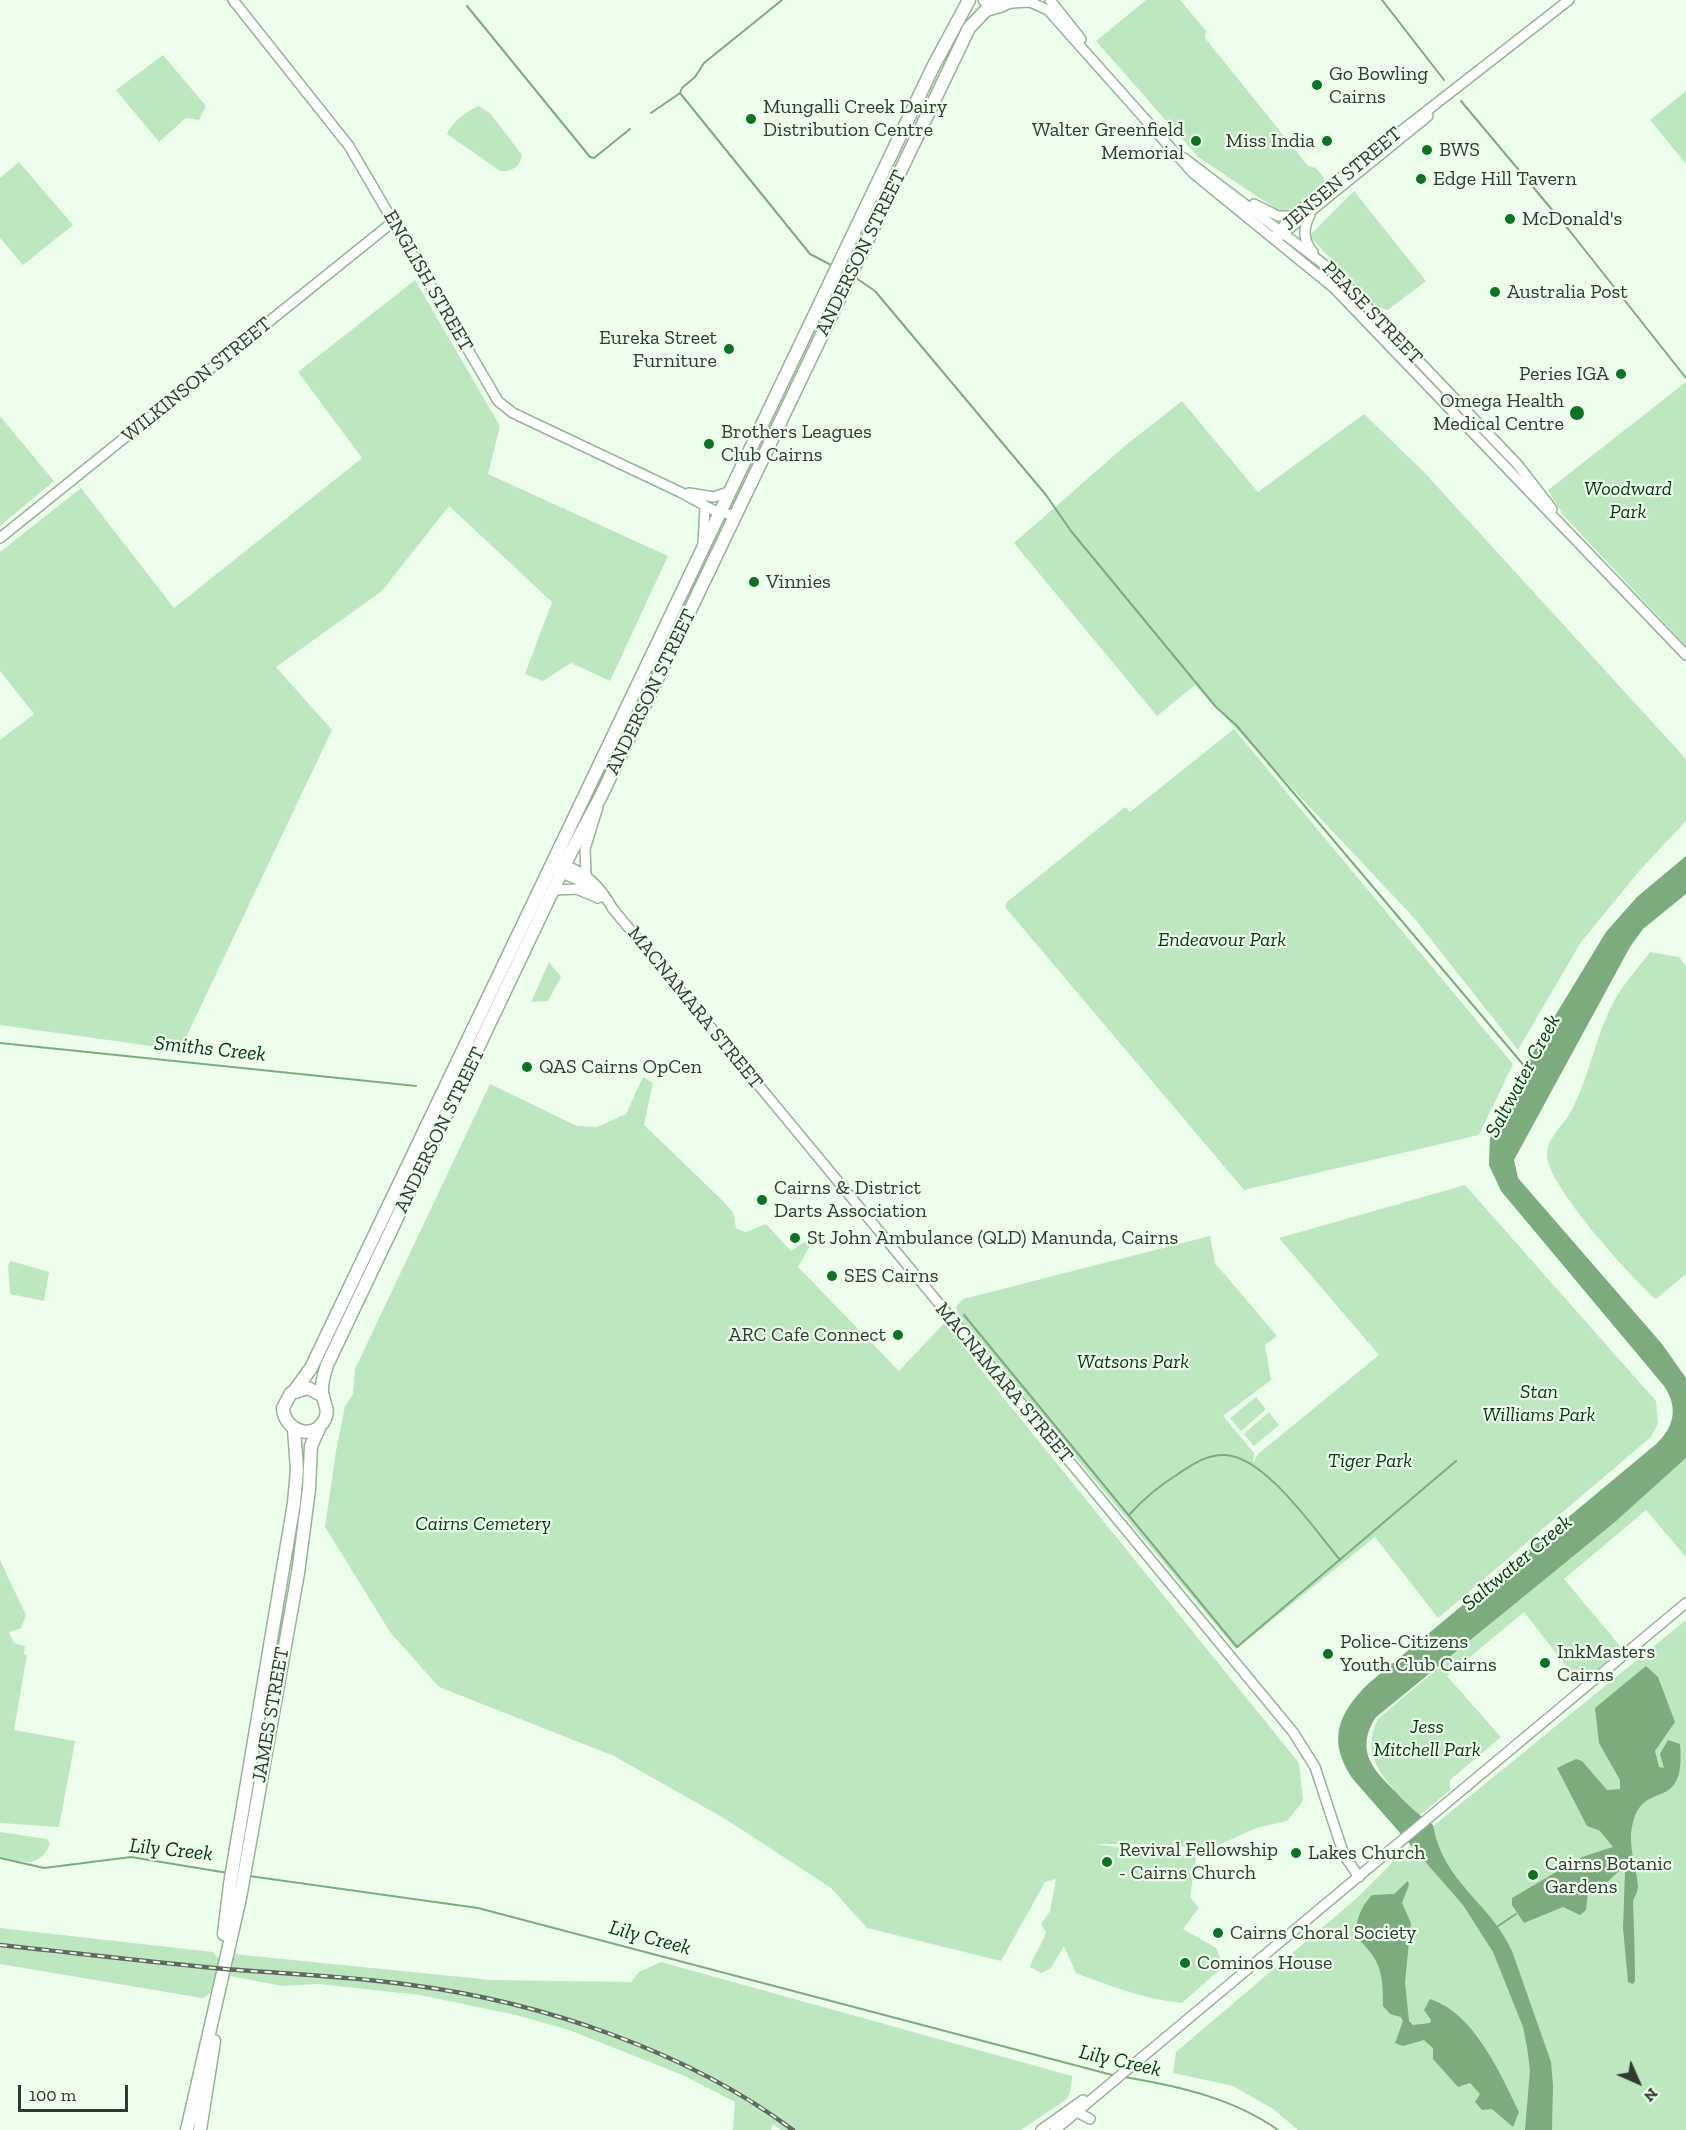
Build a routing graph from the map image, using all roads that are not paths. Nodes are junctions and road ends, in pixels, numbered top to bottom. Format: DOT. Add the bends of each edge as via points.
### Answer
graph roads {
  1 [pos="233,0"];
  2 [pos="969,0"];
  3 [pos="985,0"];
  4 [pos="1050,0"];
  5 [pos="1569,0"];
  6 [pos="1010,3"];
  7 [pos="1078,39"];
  8 [pos="1465,82"];
  9 [pos="1177,153"];
  10 [pos="1233,193"];
  11 [pos="1313,211"];
  12 [pos="1292,216"];
  13 [pos="394,221"];
  14 [pos="1279,234"];
  15 [pos="1317,257"];
  16 [pos="815,317"];
  17 [pos="824,330"];
  18 [pos="808,332"];
  19 [pos="818,342"];
  20 [pos="731,492"];
  21 [pos="684,493"];
  22 [pos="705,506"];
  23 [pos="722,512"];
  24 [pos="735,516"];
  25 [pos="1566,528"];
  26 [pos="0,538"];
  27 [pos="702,552"];
  28 [pos="1686,655"];
  29 [pos="601,796"];
  30 [pos="551,864"];
  31 [pos="564,869"];
  32 [pos="586,874"];
  33 [pos="555,890"];
  34 [pos="603,900"];
  35 [pos="614,909"];
  36 [pos="295,1390"];
  37 [pos="322,1396"];
  38 [pos="320,1426"];
  39 [pos="294,1429"];
  40 [pos="1686,1603"];
  41 [pos="239,1869"];
  42 [pos="1359,1877"];
  43 [pos="216,2010"];
  44 [pos="1104,2089"];
  45 [pos="1077,2112"];
  46 [pos="1090,2119"];
  47 [pos="187,2130"];
  48 [pos="200,2130"];
  49 [pos="1042,2130"];
  50 [pos="1055,2130"];
  1 -- 13 [label="street, ENGLISH STREET" via="341,136"];
  2 -- 16 [label="main road, ANDERSON STREET" via="933,67"];
  3 -- 6 [label="main road"];
  4 -- 7 [label="street, PEASE STREET"];
  5 -- 8 [label="street, JENSEN STREET"];
  6 -- 7 [label="street, PEASE STREET" via="1027,2 1043,7"];
  6 -- 17 [label="main road, ANDERSON STREET" via="984,11 969,28"];
  7 -- 9 [label="street, PEASE STREET"];
  8 -- 11 [label="street, JENSEN STREET"];
  8 -- 12 [label="street, JENSEN STREET"];
  9 -- 10 [label="street, PEASE STREET"];
  9 -- 14 [label="street, PEASE STREET" via="1193,173"];
  10 -- 12 [label="street" via="1273,215"];
  10 -- 14 [label="street, PEASE STREET"];
  11 -- 14 [label="street, JENSEN STREET"];
  11 -- 15 [label="street" via="1305,235 1307,245"];
  12 -- 14 [label="street, JENSEN STREET"];
  13 -- 21 [label="street, ENGLISH STREET" via="498,401 513,413"];
  13 -- 26 [label="street, WILKINSON STREET"];
  14 -- 15 [label="street, PEASE STREET"];
  14 -- 25 [label="street, PEASE STREET" via="1375,328"];
  15 -- 25 [label="street, PEASE STREET" via="1518,465"];
  16 -- 17 [label="main road"];
  16 -- 18 [label="main road, ANDERSON STREET"];
  17 -- 19 [label="main road, ANDERSON STREET"];
  18 -- 19 [label="main road"];
  18 -- 20 [label="main road, ANDERSON STREET"];
  19 -- 24 [label="main road, ANDERSON STREET"];
  20 -- 21 [label="street" via="714,497"];
  20 -- 23 [label="main road, ANDERSON STREET"];
  21 -- 22 [label="street, ENGLISH STREET"];
  21 -- 23 [label="street, ENGLISH STREET"];
  22 -- 23 [label="street, ENGLISH STREET"];
  22 -- 27 [label="street"];
  23 -- 24 [label="street, ENGLISH STREET"];
  23 -- 27 [label="main road, ANDERSON STREET"];
  24 -- 29 [label="main road, ANDERSON STREET"];
  25 -- 28 [label="street, PEASE STREET"];
  27 -- 30 [label="main road, ANDERSON STREET"];
  29 -- 31 [label="main road, ANDERSON STREET"];
  29 -- 32 [label="street" via="585,849"];
  30 -- 31 [label="street, MACNAMARA STREET"];
  30 -- 36 [label="main road, ANDERSON STREET" via="311,1368"];
  31 -- 32 [label="street, MACNAMARA STREET"];
  31 -- 33 [label="main road, ANDERSON STREET"];
  31 -- 34 [label="street, MACNAMARA STREET"];
  32 -- 35 [label="street, MACNAMARA STREET"];
  33 -- 34 [label="street" via="577,889"];
  33 -- 37 [label="main road, ANDERSON STREET" via="327,1365"];
  34 -- 35 [label="street, MACNAMARA STREET"];
  35 -- 42 [label="street, MACNAMARA STREET" via="1293,1732 1315,1767 1339,1844"];
  36 -- 37 [label="main road" via="308,1388"];
  36 -- 39 [label="main road" via="283,1408 285,1419"];
  37 -- 38 [label="main road" via="327,1412"];
  38 -- 39 [label="main road" via="309,1432"];
  38 -- 41 [label="main road, JAMES STREET" via="311,1446 298,1573"];
  39 -- 41 [label="main road, JAMES STREET" via="294,1503"];
  40 -- 42 [label="street"];
  41 -- 43 [label="main road, JAMES STREET"];
  42 -- 44 [label="street"];
  43 -- 47 [label="main road, JAMES STREET"];
  43 -- 48 [label="main road, JAMES STREET"];
  44 -- 45 [label="street"];
  44 -- 49 [label="street"];
  45 -- 46 [label="street"];
  45 -- 49 [label="street"];
  45 -- 50 [label="street"];
}
